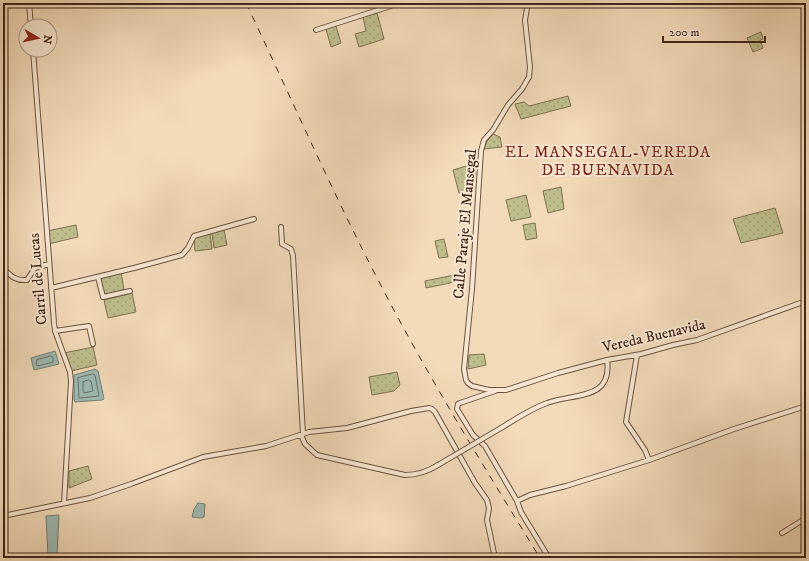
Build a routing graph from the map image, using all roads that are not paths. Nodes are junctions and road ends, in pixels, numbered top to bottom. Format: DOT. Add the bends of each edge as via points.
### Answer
graph roads {
  1 [pos="29,3"];
  2 [pos="400,3"];
  3 [pos="528,3"];
  4 [pos="30,18"];
  5 [pos="316,30"];
  6 [pos="34,58"];
  7 [pos="254,219"];
  8 [pos="281,227"];
  9 [pos="49,264"];
  10 [pos="3,268"];
  11 [pos="98,277"];
  12 [pos="51,288"];
  13 [pos="130,291"];
  14 [pos="806,302"];
  15 [pos="55,331"];
  16 [pos="93,344"];
  17 [pos="638,355"];
  18 [pos="607,360"];
  19 [pos="497,390"];
  20 [pos="806,406"];
  21 [pos="302,434"];
  22 [pos="648,460"];
  23 [pos="517,500"];
  24 [pos="64,503"];
  25 [pos="3,516"];
  26 [pos="806,518"];
  27 [pos="782,533"];
  28 [pos="495,558"];
  29 [pos="549,558"];
  1 -- 4 [label="street"];
  2 -- 5 [label="street"];
  3 -- 19 [label="street, Calle Paraje El Mansegal" via="525,20 529,77 484,140 481,151 464,369 466,380 472,386"];
  6 -- 9 [label="street, Carril de Lucas"];
  7 -- 11 [label="street" via="194,236 182,255"];
  8 -- 21 [label="street" via="282,244 291,249 293,256"];
  9 -- 10 [label="street" via="35,268 27,280 21,281 14,279"];
  9 -- 12 [label="street, Carril de Lucas"];
  11 -- 12 [label="street"];
  11 -- 13 [label="street" via="103,297"];
  12 -- 15 [label="street, Carril de Lucas"];
  14 -- 17 [label="street, Vereda Buenavida" via="697,340"];
  15 -- 16 [label="street" via="88,326"];
  15 -- 24 [label="street, Carril de Lucas" via="69,368 71,381"];
  17 -- 18 [label="street, Vereda Buenavida"];
  17 -- 22 [label="street" via="626,422 645,450"];
  18 -- 19 [label="street, Vereda Buenavida" via="506,390"];
  18 -- 21 [label="street, bridge" via="606,378 594,392 540,405 429,471 405,475 325,458 310,450"];
  19 -- 23 [label="street" via="460,403 457,409 473,435 485,446"];
  20 -- 22 [label="street"];
  21 -- 24 [label="street" via="266,446 203,457 115,490"];
  21 -- 28 [label="street" via="347,428 411,411 432,409 487,500 487,520"];
  22 -- 23 [label="street"];
  23 -- 29 [label="street" via="521,512"];
  24 -- 25 [label="street"];
  26 -- 27 [label="street"];
}
